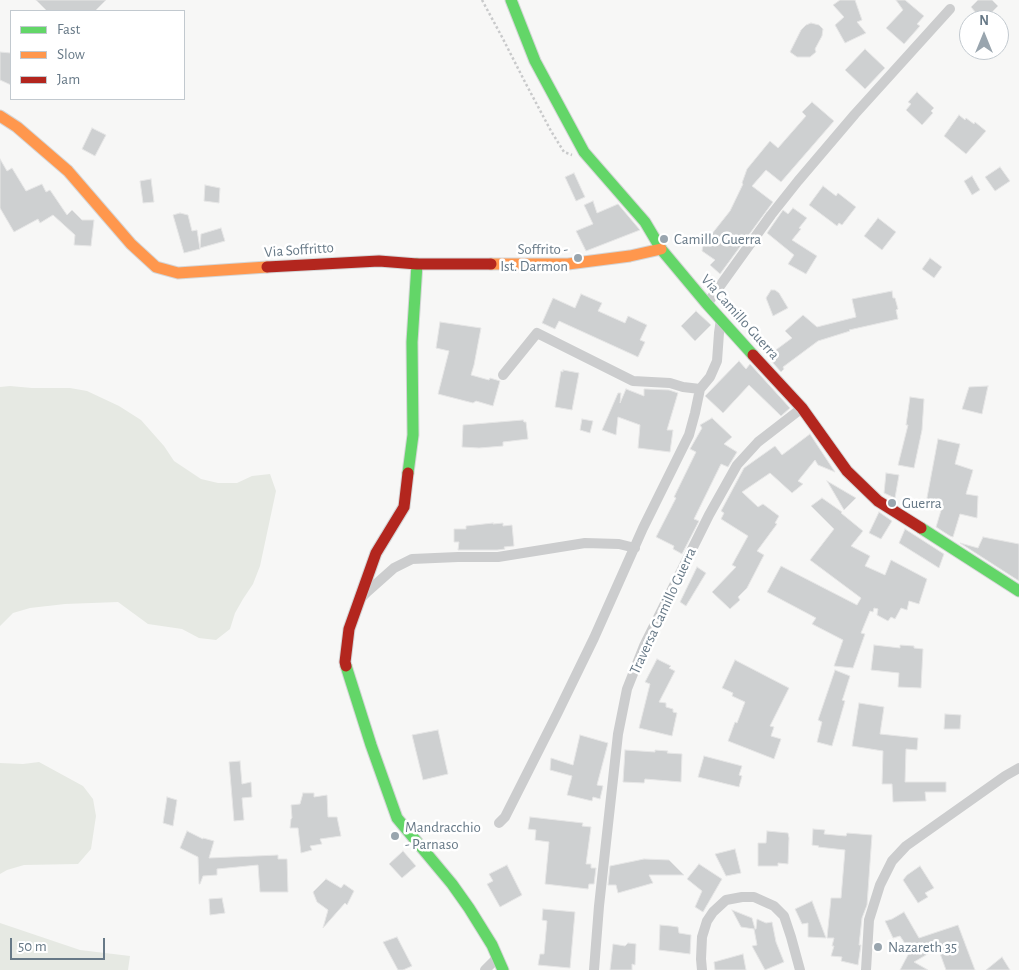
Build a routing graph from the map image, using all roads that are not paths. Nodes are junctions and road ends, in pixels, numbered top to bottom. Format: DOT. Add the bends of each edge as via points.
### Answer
graph roads {
  1 [pos="511,0"];
  2 [pos="950,9"];
  3 [pos="0,116"];
  4 [pos="661,249"];
  5 [pos="417,264"];
  6 [pos="707,304"];
  7 [pos="721,319"];
  8 [pos="503,375"];
  9 [pos="700,389"];
  10 [pos="802,408"];
  11 [pos="635,548"];
  12 [pos="1019,591"];
  13 [pos="358,603"];
  14 [pos="1019,768"];
  15 [pos="499,823"];
  16 [pos="498,957"];
  17 [pos="484,970"];
  18 [pos="503,970"];
  19 [pos="594,970"];
  20 [pos="702,970"];
  21 [pos="800,970"];
  22 [pos="866,970"];
  1 -- 4 [label="street, Via Camillo Guerra" via="535,61 584,152 645,222"];
  2 -- 6 [label="street" via="798,181"];
  3 -- 5 [label="street, Via Soffritto" via="68,171 131,244 156,267 178,273 346,262"];
  4 -- 5 [label="street, Via Soffritto" via="568,264"];
  4 -- 6 [label="street, Via Camillo Guerra"];
  5 -- 13 [label="street" via="412,342 413,435 404,507 376,553"];
  6 -- 7 [label="street, Via Camillo Guerra"];
  7 -- 9 [label="street" via="718,361"];
  7 -- 10 [label="street, Via Camillo Guerra"];
  8 -- 9 [label="street" via="537,334 633,380"];
  9 -- 11 [label="street" via="689,435"];
  10 -- 12 [label="street, Via Camillo Guerra" via="847,472 878,502"];
  10 -- 19 [label="street, Traversa Camillo Guerra" via="758,442 737,464 644,646 627,689 618,734"];
  11 -- 13 [label="street" via="584,543 498,557 412,560 394,568"];
  11 -- 15 [label="street" via="527,774"];
  13 -- 16 [label="street" via="349,629 345,662 397,818 452,884"];
  14 -- 22 [label="street" via="906,846 892,861 869,920"];
  16 -- 17 [label="street"];
  16 -- 18 [label="street"];
  20 -- 21 [label="street" via="702,937 713,912 726,900 754,896 774,906 784,916"];
}
